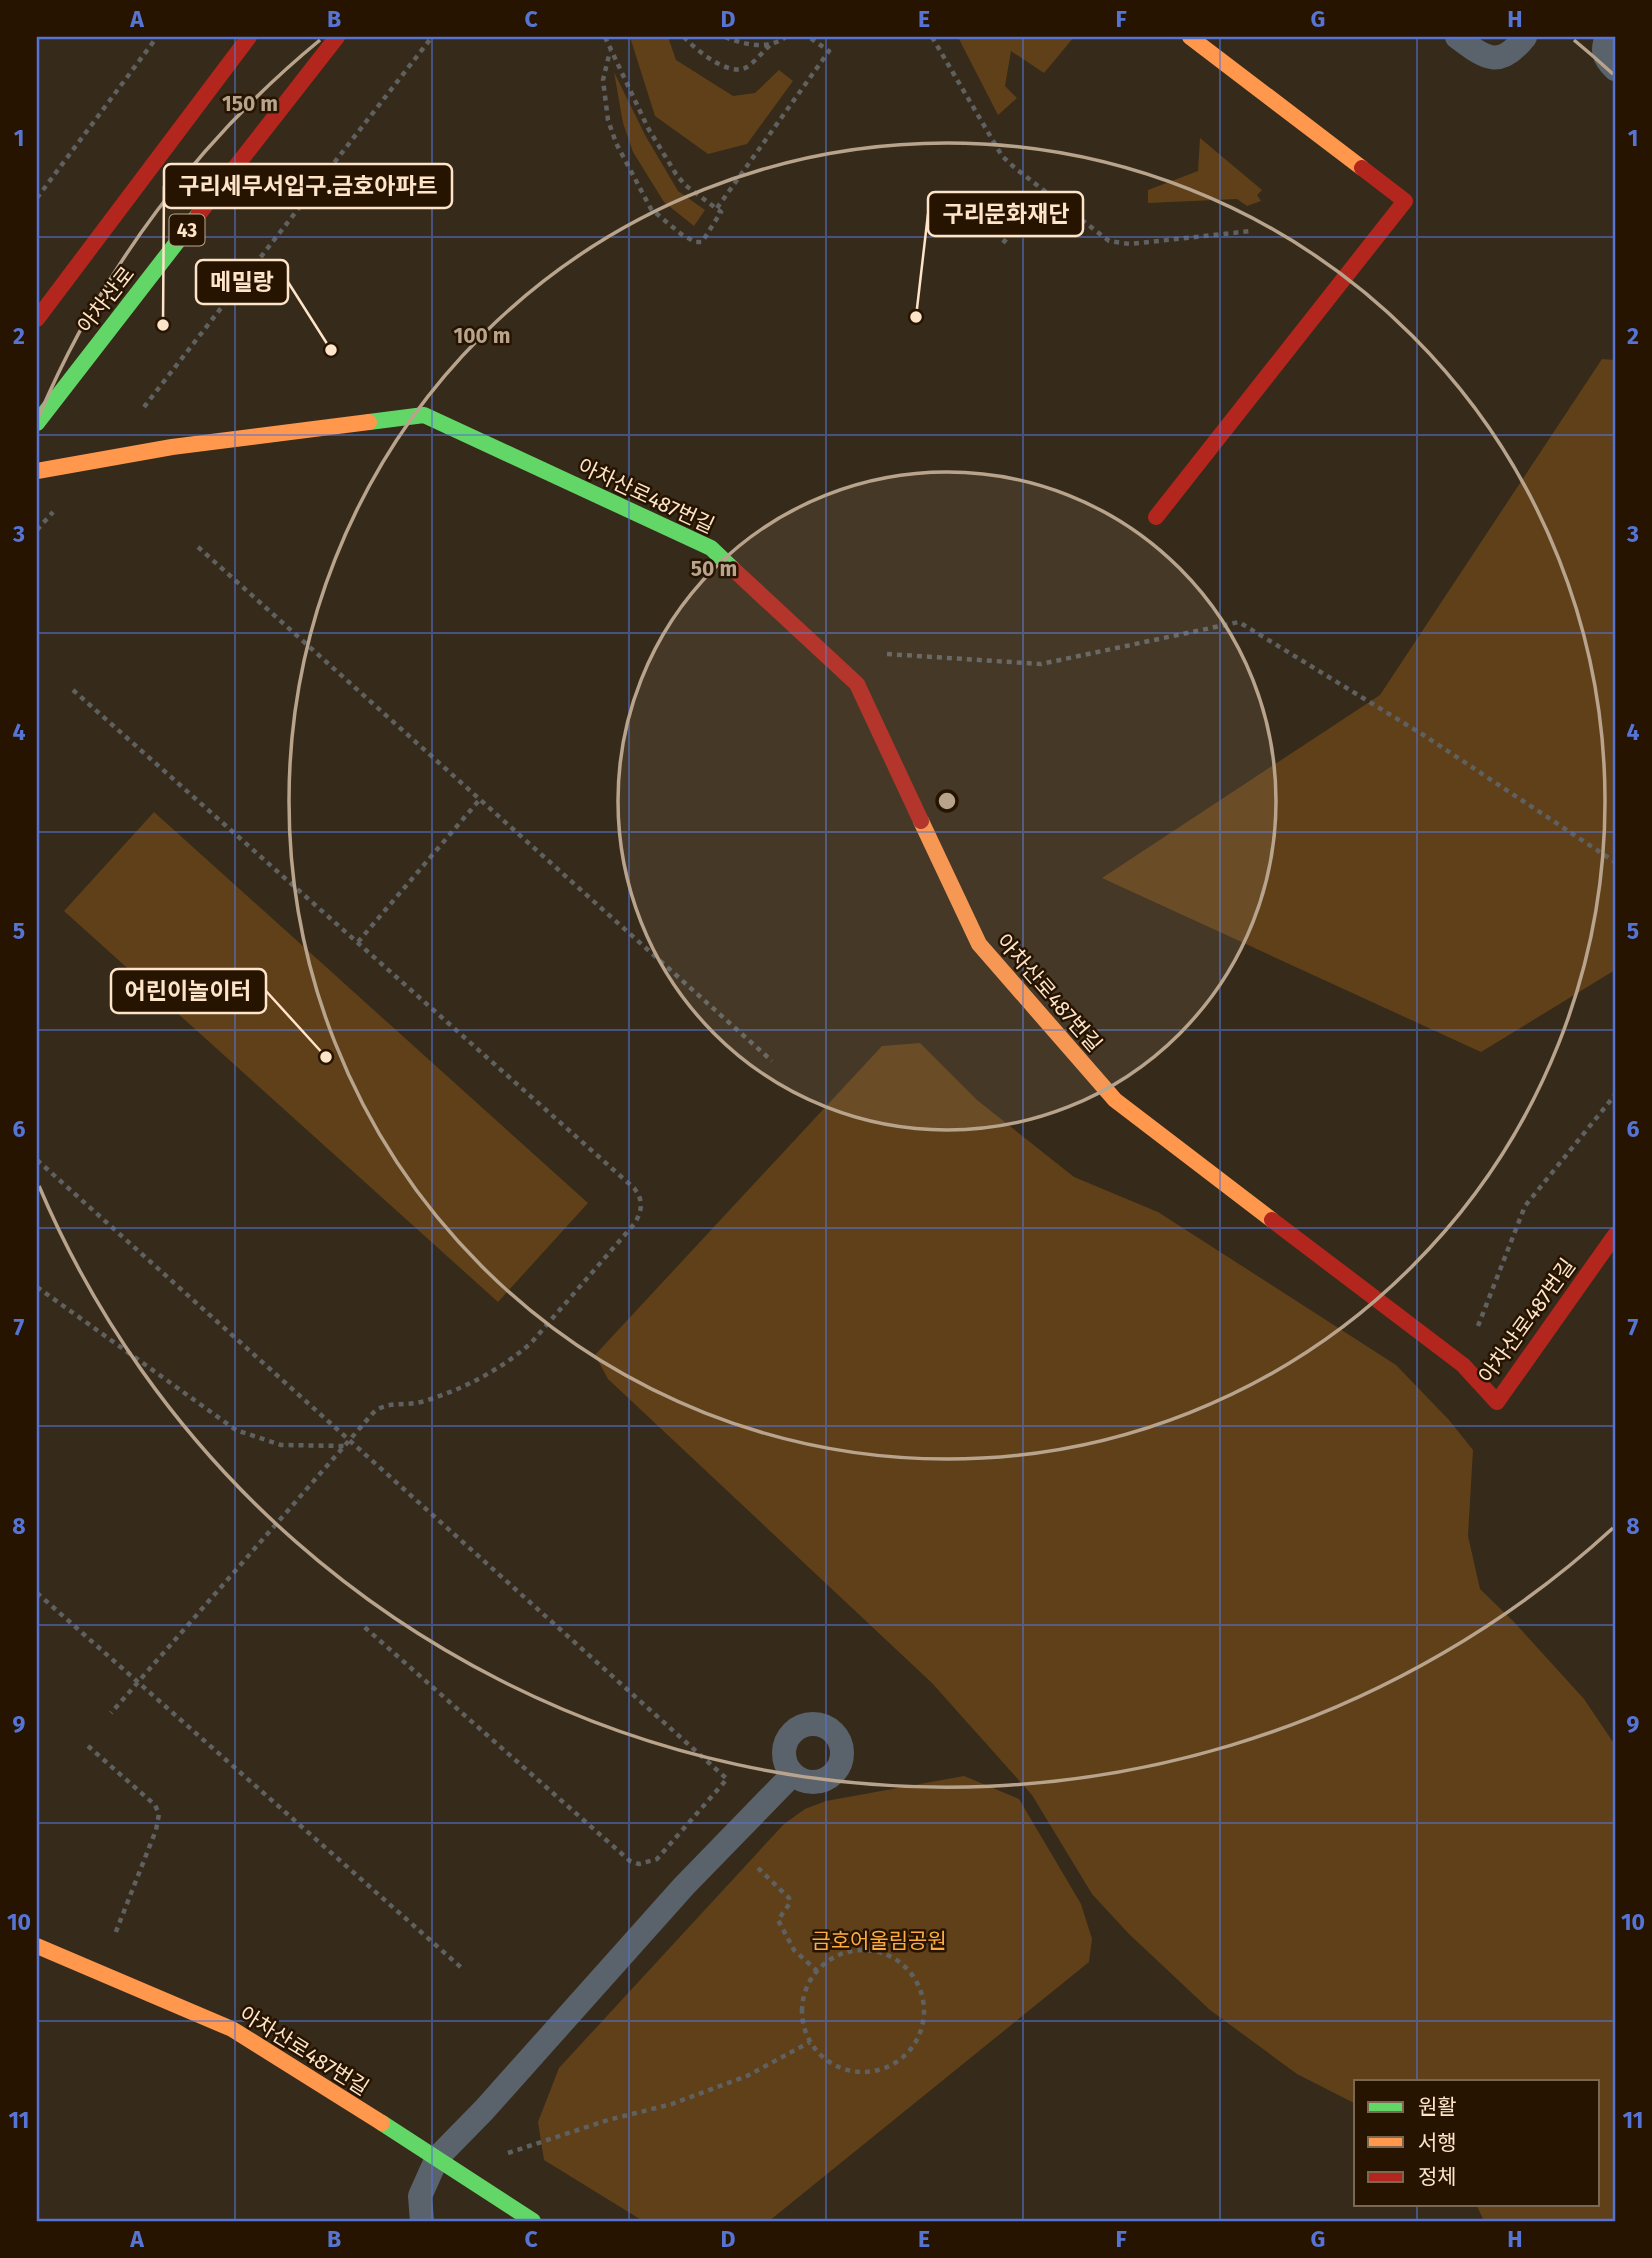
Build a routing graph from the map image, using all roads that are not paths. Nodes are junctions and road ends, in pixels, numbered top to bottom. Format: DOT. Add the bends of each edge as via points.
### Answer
graph roads {
  1 [pos="249,37"];
  2 [pos="337,37"];
  3 [pos="1191,37"];
  4 [pos="1457,37"];
  5 [pos="1525,37"];
  6 [pos="1607,37"];
  7 [pos="1615,69"];
  8 [pos="37,319"];
  9 [pos="37,423"];
  10 [pos="37,471"];
  11 [pos="1156,517"];
  12 [pos="1615,1235"];
  13 [pos="793,1774"];
  14 [pos="37,1946"];
  15 [pos="437,2158"];
  16 [pos="422,2221"];
  17 [pos="533,2221"];
  1 -- 8 [label="street, 아차산로"];
  2 -- 9 [label="street, 아차산로 / 43"];
  3 -- 11 [label="street" via="1405,201"];
  4 -- 5 [label="lane" via="1490,58 1511,52"];
  6 -- 7 [label="lane" via="1604,57"];
  10 -- 12 [label="street, 아차산로487번길" via="173,447 424,415 711,548 857,684 979,944 1115,1100 1463,1365 1497,1402"];
  13 -- 15 [label="lane" via="684,1886"];
  14 -- 15 [label="street, 아차산로487번길" via="232,2029"];
  15 -- 16 [label="lane" via="420,2196"];
  15 -- 17 [label="street, 아차산로487번길"];
}
